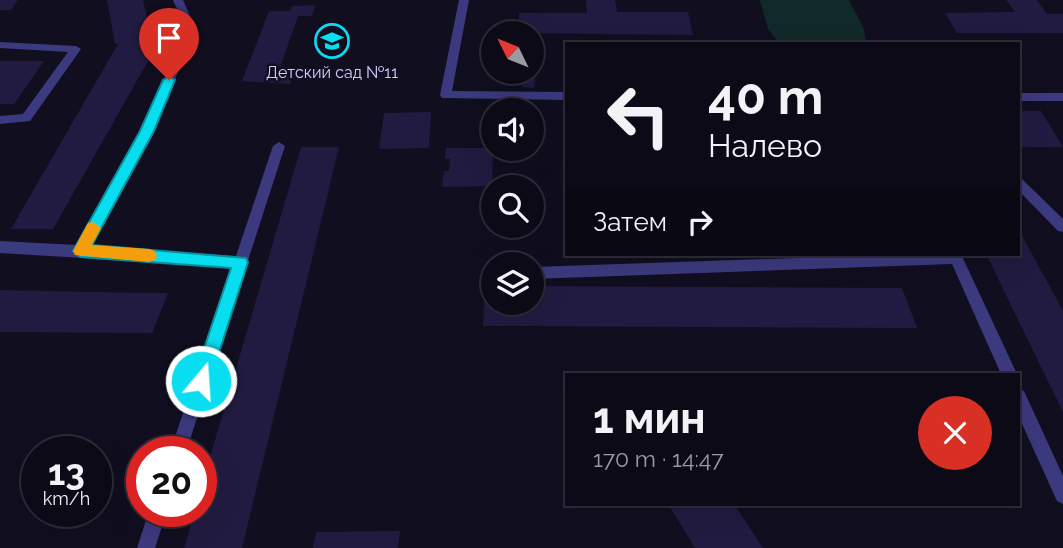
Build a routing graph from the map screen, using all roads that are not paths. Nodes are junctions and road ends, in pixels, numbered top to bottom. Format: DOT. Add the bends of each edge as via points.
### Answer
graph roads {
  1 [pos="178,0"];
  2 [pos="464,0"];
  3 [pos="0,45"];
  4 [pos="565,96"];
  5 [pos="1020,97"];
  6 [pos="1063,97"];
  7 [pos="0,120"];
  8 [pos="279,146"];
  9 [pos="1020,184"];
  10 [pos="1063,227"];
  11 [pos="0,247"];
  12 [pos="80,251"];
  13 [pos="955,256"];
  14 [pos="240,262"];
  15 [pos="544,273"];
  16 [pos="1009,373"];
  17 [pos="1020,400"];
  18 [pos="183,436"];
  19 [pos="1063,495"];
  20 [pos="153,527"];
  21 [pos="146,548"];
  1 -- 12 [label="lane" via="191,30 147,131"];
  2 -- 4 [label="lane" via="446,95"];
  3 -- 7 [label="lane" via="76,49 26,118"];
  5 -- 6 [label="lane"];
  8 -- 14 [label="lane"];
  9 -- 10 [label="lane"];
  11 -- 12 [label="lane"];
  12 -- 14 [label="lane"];
  13 -- 15 [label="lane"];
  13 -- 16 [label="lane"];
  14 -- 18 [label="lane"];
  17 -- 19 [label="lane"];
  20 -- 21 [label="lane"];
}
